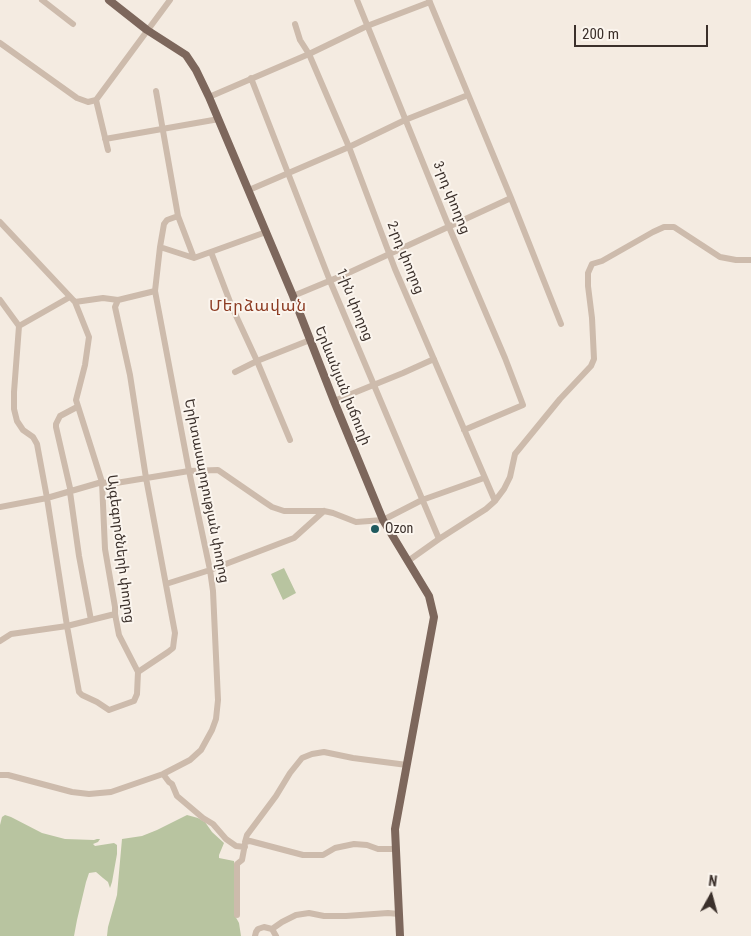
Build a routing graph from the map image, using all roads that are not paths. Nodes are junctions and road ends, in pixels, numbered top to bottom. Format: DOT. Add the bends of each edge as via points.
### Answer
graph roads {
  1 [pos="42,0"];
  2 [pos="108,0"];
  3 [pos="170,0"];
  4 [pos="357,0"];
  5 [pos="429,1"];
  6 [pos="73,24"];
  7 [pos="295,24"];
  8 [pos="367,26"];
  9 [pos="147,30"];
  10 [pos="0,42"];
  11 [pos="308,54"];
  12 [pos="252,78"];
  13 [pos="156,91"];
  14 [pos="468,95"];
  15 [pos="209,97"];
  16 [pos="96,100"];
  17 [pos="218,119"];
  18 [pos="405,120"];
  19 [pos="162,129"];
  20 [pos="105,139"];
  21 [pos="349,147"];
  22 [pos="108,150"];
  23 [pos="288,173"];
  24 [pos="249,190"];
  25 [pos="511,198"];
  26 [pos="178,216"];
  27 [pos="0,222"];
  28 [pos="449,227"];
  29 [pos="266,232"];
  30 [pos="160,247"];
  31 [pos="211,252"];
  32 [pos="389,254"];
  33 [pos="194,258"];
  34 [pos="751,260"];
  35 [pos="330,281"];
  36 [pos="155,291"];
  37 [pos="293,296"];
  38 [pos="0,300"];
  39 [pos="73,300"];
  40 [pos="118,300"];
  41 [pos="561,324"];
  42 [pos="19,326"];
  43 [pos="310,340"];
  44 [pos="434,359"];
  45 [pos="257,361"];
  46 [pos="235,372"];
  47 [pos="374,386"];
  48 [pos="334,402"];
  49 [pos="77,407"];
  50 [pos="464,430"];
  51 [pos="290,440"];
  52 [pos="189,471"];
  53 [pos="146,478"];
  54 [pos="484,478"];
  55 [pos="102,482"];
  56 [pos="70,492"];
  57 [pos="48,498"];
  58 [pos="422,500"];
  59 [pos="495,501"];
  60 [pos="0,507"];
  61 [pos="324,511"];
  62 [pos="383,520"];
  63 [pos="439,539"];
  64 [pos="408,561"];
  65 [pos="210,570"];
  66 [pos="166,584"];
  67 [pos="114,614"];
  68 [pos="91,620"];
  69 [pos="67,626"];
  70 [pos="0,641"];
  71 [pos="138,672"];
  72 [pos="407,765"];
  73 [pos="163,774"];
  74 [pos="0,775"];
  75 [pos="245,845"];
  76 [pos="395,849"];
  77 [pos="399,914"];
  78 [pos="237,915"];
  79 [pos="272,929"];
  80 [pos="256,936"];
  81 [pos="276,936"];
  82 [pos="400,936"];
  1 -- 6 [label="street"];
  2 -- 9 [label="main road, Երևանյան խճուղի"];
  3 -- 9 [label="street"];
  4 -- 8 [label="street, 3-րդ փողոց"];
  5 -- 8 [label="street"];
  5 -- 14 [label="street"];
  7 -- 11 [label="street, 2-րդ փողոց"];
  8 -- 11 [label="street"];
  8 -- 18 [label="street, 3-րդ փողոց"];
  9 -- 15 [label="main road, Երևանյան խճուղի" via="186,55"];
  9 -- 16 [label="street"];
  10 -- 16 [label="street" via="77,98 88,102"];
  11 -- 12 [label="street"];
  11 -- 21 [label="street, 2-րդ փողոց"];
  12 -- 15 [label="street"];
  12 -- 23 [label="street, 1-ին փողոց"];
  13 -- 19 [label="street"];
  14 -- 18 [label="street"];
  14 -- 25 [label="street"];
  15 -- 17 [label="main road, Երևանյան խճուղի"];
  16 -- 20 [label="street"];
  17 -- 19 [label="street"];
  17 -- 24 [label="main road, Երևանյան խճուղի"];
  18 -- 21 [label="street"];
  18 -- 28 [label="street, 3-րդ փողոց"];
  19 -- 20 [label="street"];
  19 -- 26 [label="street"];
  20 -- 22 [label="street"];
  21 -- 23 [label="street"];
  21 -- 32 [label="street, 2-րդ փողոց"];
  23 -- 24 [label="street"];
  23 -- 35 [label="street, 1-ին փողոց"];
  24 -- 29 [label="main road, Երևանյան խճուղի"];
  25 -- 28 [label="street"];
  25 -- 41 [label="street"];
  26 -- 30 [label="street, Երիտասարդության փողոց" via="164,224"];
  26 -- 33 [label="street"];
  27 -- 39 [label="street, Այգեգործների փողոց"];
  28 -- 32 [label="street"];
  28 -- 50 [label="street, 3-րդ փողոց" via="523,405"];
  29 -- 31 [label="street"];
  29 -- 37 [label="main road, Երևանյան խճուղի"];
  30 -- 33 [label="street"];
  30 -- 36 [label="street, Երիտասարդության փողոց"];
  31 -- 33 [label="street"];
  31 -- 45 [label="street"];
  32 -- 35 [label="street"];
  32 -- 44 [label="street, 2-րդ փողոց"];
  34 -- 59 [label="street" via="720,258 674,227 664,227 592,264 588,286 594,359 515,454 510,477"];
  35 -- 37 [label="street"];
  35 -- 47 [label="street, 1-ին փողոց"];
  36 -- 40 [label="street"];
  36 -- 52 [label="street, Երիտասարդության փողոց"];
  37 -- 43 [label="main road, Երևանյան խճուղի"];
  38 -- 42 [label="street"];
  39 -- 40 [label="street"];
  39 -- 42 [label="street"];
  39 -- 49 [label="street, Այգեգործների փողոց" via="88,338"];
  40 -- 53 [label="street" via="115,307 130,375"];
  42 -- 57 [label="street" via="14,409 23,430 37,444"];
  43 -- 45 [label="street"];
  43 -- 48 [label="main road, Երևանյան խճուղի"];
  44 -- 47 [label="street"];
  44 -- 50 [label="street, 2-րդ փողոց"];
  45 -- 46 [label="street"];
  45 -- 51 [label="street"];
  47 -- 48 [label="street"];
  47 -- 58 [label="street, 1-ին փողոց"];
  48 -- 62 [label="main road, Երևանյան խճուղի"];
  49 -- 55 [label="street, Այգեգործների փողոց"];
  49 -- 56 [label="street" via="60,416 56,424"];
  50 -- 54 [label="street, 2-րդ փողոց"];
  52 -- 53 [label="street"];
  52 -- 61 [label="street" via="218,470 272,507 284,511"];
  52 -- 65 [label="street, Երիտասարդության փողոց"];
  53 -- 55 [label="street" via="110,484"];
  53 -- 66 [label="street"];
  54 -- 58 [label="street"];
  54 -- 59 [label="street, 2-րդ փողոց"];
  55 -- 56 [label="street"];
  55 -- 67 [label="street, Այգեգործների փողոց" via="105,549"];
  56 -- 57 [label="street"];
  56 -- 68 [label="street"];
  57 -- 60 [label="street"];
  57 -- 69 [label="street"];
  58 -- 62 [label="street"];
  58 -- 63 [label="street, 1-ին փողոց"];
  59 -- 63 [label="street"];
  61 -- 62 [label="street" via="356,522"];
  61 -- 65 [label="street" via="294,538"];
  62 -- 64 [label="main road, Երևանյան խճուղի"];
  63 -- 64 [label="street"];
  64 -- 72 [label="main road, Երևանյան խճուղի" via="429,596 434,617"];
  65 -- 66 [label="street"];
  65 -- 73 [label="street, Երիտասարդության փողոց" via="218,700 216,719 201,750 190,760"];
  66 -- 71 [label="street" via="175,632 172,648"];
  67 -- 68 [label="street"];
  67 -- 71 [label="street, Այգեգործների փողոց" via="119,635"];
  68 -- 69 [label="street"];
  69 -- 70 [label="street" via="11,634"];
  69 -- 71 [label="street" via="82,695 109,710 134,701"];
  72 -- 75 [label="street" via="324,752 302,758 247,835"];
  72 -- 76 [label="main road, Երևանյան խճուղի" via="395,829"];
  73 -- 74 [label="street, Երիտասարդության փողոց" via="111,792 89,794"];
  73 -- 75 [label="street" via="172,784 176,796 214,824 226,839 236,846"];
  75 -- 76 [label="street" via="250,841 303,855 323,855 335,848 354,844"];
  75 -- 78 [label="street" via="242,860 237,864"];
  76 -- 77 [label="main road, Երևանյան խճուղի"];
  77 -- 79 [label="street" via="324,916 309,913 296,915"];
  77 -- 82 [label="main road, Երևանյան խճուղի"];
  79 -- 80 [label="street" via="262,927"];
  79 -- 81 [label="street"];
}
